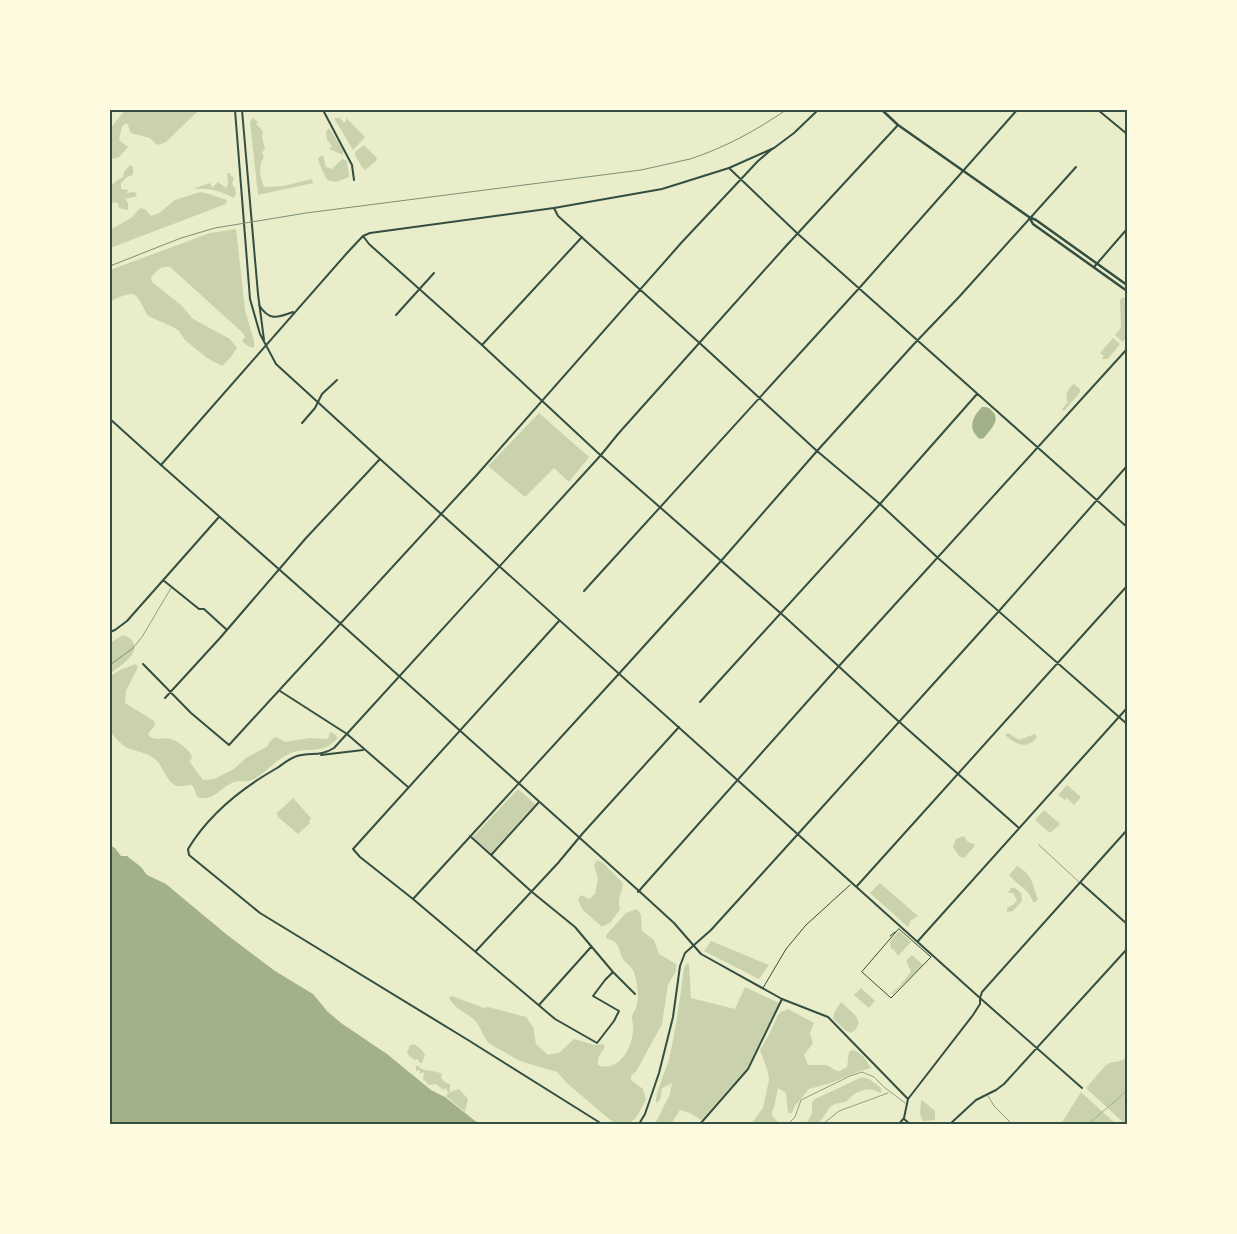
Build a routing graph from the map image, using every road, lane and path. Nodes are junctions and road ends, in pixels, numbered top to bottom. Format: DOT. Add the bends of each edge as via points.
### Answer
graph roads {
  1 [pos="236,110"];
  2 [pos="242,110"];
  3 [pos="323,110"];
  4 [pos="818,110"];
  5 [pos="882,110"];
  6 [pos="1017,110"];
  7 [pos="1098,110"];
  8 [pos="898,125"];
  9 [pos="1127,134"];
  10 [pos="774,148"];
  11 [pos="1076,167"];
  12 [pos="729,168"];
  13 [pos="963,171"];
  14 [pos="354,180"];
  15 [pos="741,180"];
  16 [pos="554,208"];
  17 [pos="1029,218"];
  18 [pos="1127,229"];
  19 [pos="798,234"];
  20 [pos="363,236"];
  21 [pos="582,237"];
  22 [pos="1096,263"];
  23 [pos="1093,267"];
  24 [pos="434,273"];
  25 [pos="1127,285"];
  26 [pos="419,288"];
  27 [pos="859,288"];
  28 [pos="640,290"];
  29 [pos="1127,291"];
  30 [pos="259,304"];
  31 [pos="295,311"];
  32 [pos="396,316"];
  33 [pos="262,325"];
  34 [pos="257,326"];
  35 [pos="918,341"];
  36 [pos="264,342"];
  37 [pos="700,343"];
  38 [pos="482,345"];
  39 [pos="265,346"];
  40 [pos="1127,349"];
  41 [pos="337,380"];
  42 [pos="977,394"];
  43 [pos="760,398"];
  44 [pos="542,401"];
  45 [pos="318,402"];
  46 [pos="110,419"];
  47 [pos="302,423"];
  48 [pos="1038,448"];
  49 [pos="818,451"];
  50 [pos="601,455"];
  51 [pos="380,459"];
  52 [pos="161,465"];
  53 [pos="1127,466"];
  54 [pos="1097,500"];
  55 [pos="880,504"];
  56 [pos="660,508"];
  57 [pos="441,514"];
  58 [pos="219,517"];
  59 [pos="1127,527"];
  60 [pos="938,558"];
  61 [pos="721,561"];
  62 [pos="500,566"];
  63 [pos="279,570"];
  64 [pos="163,580"];
  65 [pos="1127,586"];
  66 [pos="172,587"];
  67 [pos="584,591"];
  68 [pos="999,611"];
  69 [pos="780,613"];
  70 [pos="560,620"];
  71 [pos="341,624"];
  72 [pos="227,630"];
  73 [pos="110,632"];
  74 [pos="1058,663"];
  75 [pos="143,664"];
  76 [pos="110,665"];
  77 [pos="839,666"];
  78 [pos="620,673"];
  79 [pos="400,677"];
  80 [pos="280,691"];
  81 [pos="171,692"];
  82 [pos="165,698"];
  83 [pos="700,702"];
  84 [pos="1127,708"];
  85 [pos="1119,716"];
  86 [pos="899,722"];
  87 [pos="1127,724"];
  88 [pos="680,727"];
  89 [pos="459,730"];
  90 [pos="347,734"];
  91 [pos="364,750"];
  92 [pos="321,754"];
  93 [pos="958,773"];
  94 [pos="739,779"];
  95 [pos="519,784"];
  96 [pos="408,787"];
  97 [pos="539,802"];
  98 [pos="1019,828"];
  99 [pos="1127,830"];
  100 [pos="798,834"];
  101 [pos="470,836"];
  102 [pos="579,838"];
  103 [pos="1040,845"];
  104 [pos="491,855"];
  105 [pos="1081,883"];
  106 [pos="850,885"];
  107 [pos="857,886"];
  108 [pos="532,892"];
  109 [pos="639,892"];
  110 [pos="413,899"];
  111 [pos="1127,924"];
  112 [pos="898,931"];
  113 [pos="890,936"];
  114 [pos="918,941"];
  115 [pos="692,945"];
  116 [pos="592,946"];
  117 [pos="1127,948"];
  118 [pos="476,951"];
  119 [pos="613,972"];
  120 [pos="763,988"];
  121 [pos="635,994"];
  122 [pos="980,998"];
  123 [pos="782,999"];
  124 [pos="539,1004"];
  125 [pos="1037,1048"];
  126 [pos="1082,1088"];
  127 [pos="890,1092"];
  128 [pos="987,1094"];
  129 [pos="908,1099"];
  130 [pos="907,1104"];
  131 [pos="904,1118"];
  132 [pos="602,1124"];
  133 [pos="639,1124"];
  134 [pos="700,1124"];
  135 [pos="788,1124"];
  136 [pos="823,1124"];
  137 [pos="899,1124"];
  138 [pos="910,1124"];
  139 [pos="950,1124"];
  140 [pos="1012,1124"];
  1 -- 34 [label="street" via="250,299"];
  2 -- 30 [label="street"];
  3 -- 14 [label="street" via="352,165"];
  4 -- 10 [label="street"];
  5 -- 8 [label="main road"];
  6 -- 13 [label="street"];
  7 -- 9 [label="street"];
  8 -- 13 [label="main road"];
  8 -- 19 [label="street"];
  10 -- 12 [label="street"];
  10 -- 15 [label="street"];
  11 -- 17 [label="street"];
  12 -- 15 [label="street"];
  12 -- 16 [label="street" via="662,190"];
  13 -- 17 [label="main road"];
  13 -- 27 [label="street"];
  15 -- 19 [label="street"];
  15 -- 28 [label="street"];
  16 -- 20 [label="street" via="372,232"];
  16 -- 21 [label="street" via="558,216"];
  17 -- 22 [label="main road"];
  17 -- 23 [label="main road"];
  17 -- 35 [label="street"];
  18 -- 22 [label="street"];
  19 -- 27 [label="street"];
  19 -- 37 [label="street"];
  20 -- 26 [label="street"];
  20 -- 31 [label="street"];
  21 -- 28 [label="street"];
  21 -- 38 [label="street"];
  22 -- 23 [label="street"];
  22 -- 25 [label="main road"];
  23 -- 29 [label="main road"];
  24 -- 26 [label="street"];
  26 -- 32 [label="street"];
  26 -- 38 [label="street"];
  27 -- 35 [label="street"];
  27 -- 43 [label="street"];
  28 -- 37 [label="street"];
  28 -- 44 [label="street"];
  30 -- 31 [label="street" via="272,317"];
  30 -- 33 [label="street"];
  31 -- 39 [label="street"];
  33 -- 34 [label="street" via="260,328"];
  33 -- 36 [label="street"];
  34 -- 36 [label="street"];
  35 -- 42 [label="street"];
  35 -- 49 [label="street"];
  36 -- 39 [label="street"];
  37 -- 43 [label="street"];
  37 -- 50 [label="street"];
  38 -- 44 [label="street"];
  39 -- 45 [label="street" via="276,364"];
  39 -- 52 [label="street"];
  40 -- 48 [label="street"];
  41 -- 45 [label="street"];
  42 -- 48 [label="street"];
  42 -- 55 [label="street"];
  43 -- 49 [label="street"];
  43 -- 56 [label="street"];
  44 -- 50 [label="street"];
  44 -- 57 [label="street"];
  45 -- 47 [label="street"];
  45 -- 51 [label="street"];
  46 -- 52 [label="street"];
  48 -- 54 [label="street"];
  48 -- 60 [label="street"];
  49 -- 55 [label="street"];
  49 -- 61 [label="street"];
  50 -- 56 [label="street"];
  50 -- 62 [label="street"];
  51 -- 57 [label="street"];
  51 -- 63 [label="street"];
  52 -- 58 [label="street"];
  53 -- 54 [label="street"];
  54 -- 59 [label="street"];
  54 -- 68 [label="street"];
  55 -- 60 [label="street"];
  55 -- 69 [label="street"];
  56 -- 61 [label="street"];
  56 -- 67 [label="street"];
  57 -- 62 [label="street"];
  57 -- 71 [label="street"];
  58 -- 63 [label="street"];
  58 -- 64 [label="street"];
  60 -- 68 [label="street"];
  60 -- 77 [label="street"];
  61 -- 69 [label="street"];
  61 -- 78 [label="street"];
  62 -- 70 [label="street"];
  62 -- 79 [label="street"];
  63 -- 71 [label="street"];
  63 -- 72 [label="street"];
  64 -- 66 [label="street"];
  64 -- 73 [label="street" via="127,621"];
  65 -- 74 [label="street"];
  66 -- 72 [label="street"];
  66 -- 76 [label="lane" via="142,637"];
  68 -- 74 [label="street"];
  68 -- 86 [label="street"];
  69 -- 77 [label="street"];
  69 -- 83 [label="street"];
  70 -- 78 [label="street"];
  70 -- 89 [label="street"];
  71 -- 79 [label="street"];
  71 -- 80 [label="street"];
  72 -- 81 [label="street"];
  74 -- 85 [label="street"];
  74 -- 93 [label="street"];
  75 -- 81 [label="street"];
  77 -- 86 [label="street"];
  77 -- 94 [label="street"];
  78 -- 88 [label="street"];
  78 -- 95 [label="street"];
  79 -- 89 [label="street"];
  79 -- 90 [label="street"];
  80 -- 81 [label="street" via="229,746"];
  80 -- 90 [label="street"];
  81 -- 82 [label="street"];
  84 -- 85 [label="street"];
  85 -- 87 [label="street"];
  85 -- 98 [label="street"];
  86 -- 93 [label="street"];
  86 -- 100 [label="street"];
  88 -- 94 [label="street"];
  88 -- 102 [label="street"];
  89 -- 95 [label="street"];
  89 -- 96 [label="street"];
  90 -- 91 [label="street"];
  90 -- 92 [label="street" via="334,748"];
  91 -- 92 [label="street"];
  91 -- 96 [label="street"];
  92 -- 132 [label="street" via="296,756 242,790 222,807 189,847 190,855 260,913"];
  93 -- 98 [label="street"];
  93 -- 107 [label="street"];
  94 -- 100 [label="street"];
  94 -- 109 [label="street"];
  95 -- 97 [label="street"];
  95 -- 101 [label="street"];
  96 -- 110 [label="street" via="353,849"];
  97 -- 102 [label="street"];
  97 -- 104 [label="street"];
  98 -- 114 [label="street"];
  99 -- 105 [label="street"];
  100 -- 107 [label="street"];
  100 -- 115 [label="street" via="711,930"];
  101 -- 104 [label="street"];
  101 -- 110 [label="street"];
  102 -- 108 [label="street"];
  102 -- 109 [label="street"];
  103 -- 105 [label="lane"];
  104 -- 108 [label="street"];
  105 -- 111 [label="street"];
  105 -- 122 [label="street"];
  106 -- 120 [label="street" via="806,924 786,949"];
  107 -- 114 [label="street"];
  108 -- 116 [label="street" via="575,927"];
  108 -- 118 [label="street"];
  109 -- 115 [label="street" via="674,923"];
  110 -- 118 [label="street"];
  112 -- 112 [label="street" via="931,957 891,998 862,972"];
  112 -- 113 [label="street"];
  114 -- 122 [label="street"];
  115 -- 120 [label="street" via="701,954"];
  115 -- 133 [label="street" via="680,966 673,1017 659,1074"];
  116 -- 119 [label="street"];
  116 -- 124 [label="street"];
  117 -- 125 [label="street"];
  118 -- 124 [label="street"];
  119 -- 121 [label="street"];
  119 -- 124 [label="street" via="593,996 619,1011 597,1043 555,1019"];
  120 -- 123 [label="street"];
  122 -- 125 [label="street"];
  122 -- 129 [label="street" via="973,1015"];
  123 -- 129 [label="street" via="828,1017"];
  123 -- 134 [label="street" via="748,1069"];
  125 -- 126 [label="street"];
  125 -- 128 [label="street" via="1004,1084"];
  127 -- 130 [label="lane"];
  127 -- 135 [label="lane" via="874,1077 862,1072 801,1100 795,1117"];
  127 -- 136 [label="lane" via="839,1110"];
  128 -- 139 [label="street"];
  128 -- 140 [label="lane"];
  129 -- 130 [label="street"];
  130 -- 131 [label="street"];
  131 -- 137 [label="street"];
  131 -- 138 [label="street"];
}
